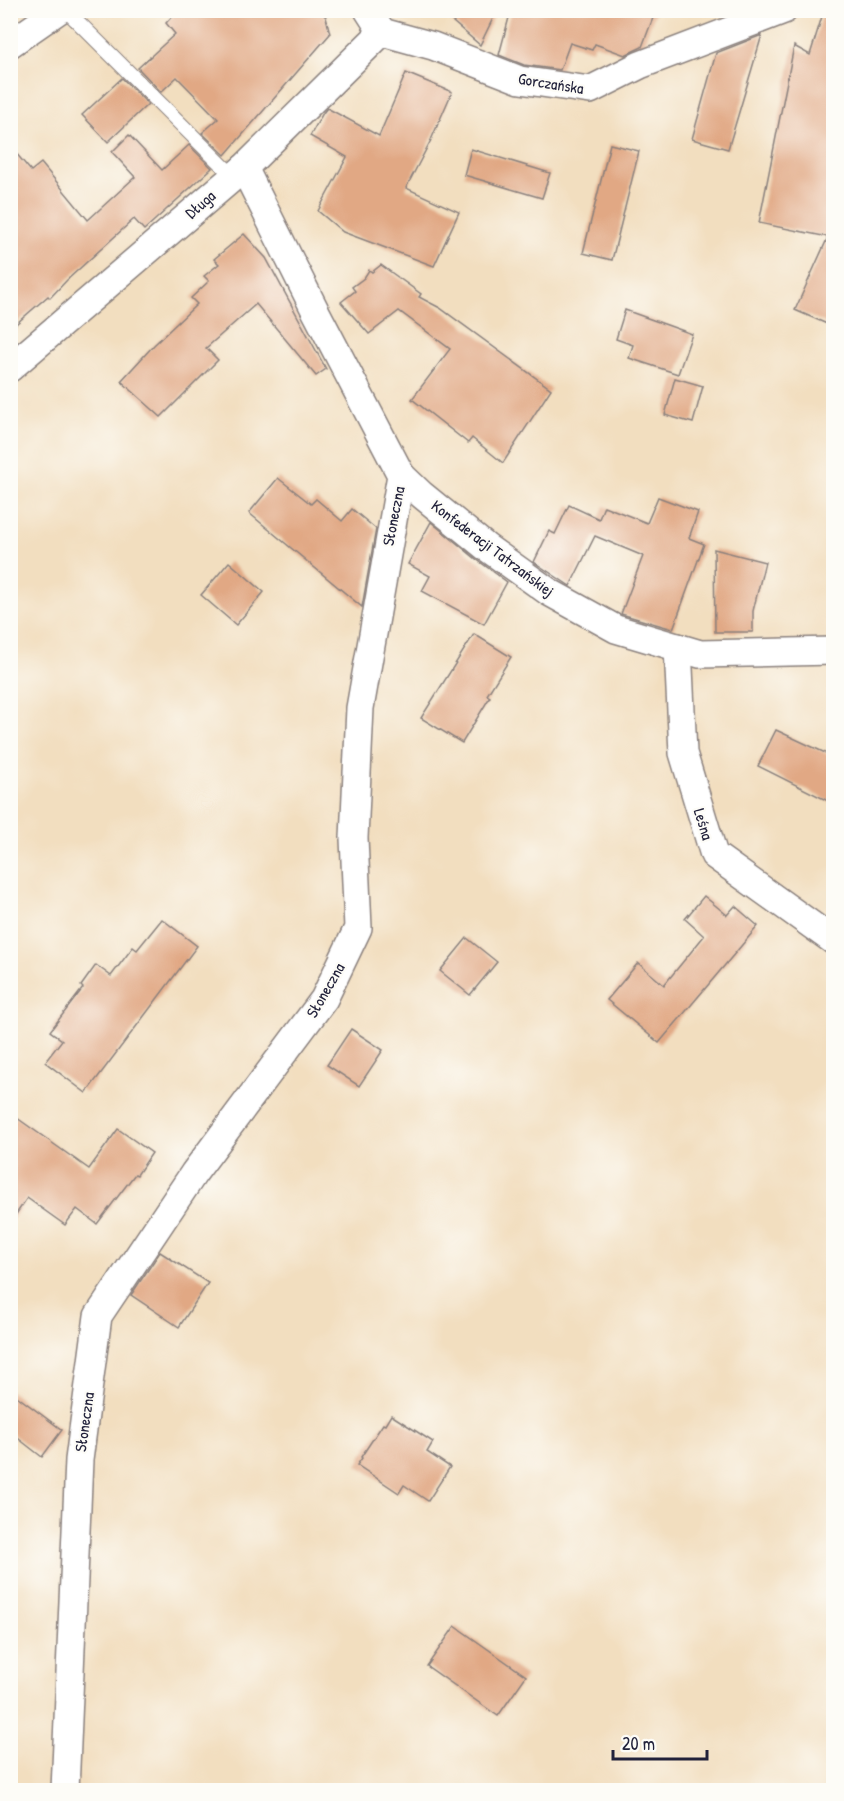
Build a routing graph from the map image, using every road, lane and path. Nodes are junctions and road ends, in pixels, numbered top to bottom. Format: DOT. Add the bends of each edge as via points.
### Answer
graph roads {
  1 [pos="59,10"];
  2 [pos="66,10"];
  3 [pos="784,10"];
  4 [pos="375,21"];
  5 [pos="10,44"];
  6 [pos="238,172"];
  7 [pos="10,368"];
  8 [pos="401,475"];
  9 [pos="678,647"];
  10 [pos="834,651"];
  11 [pos="834,941"];
  12 [pos="65,1791"];
  1 -- 5 [label="street"];
  2 -- 6 [label="lane"];
  3 -- 4 [label="street, Gorczańska" via="640,65 590,90 520,80"];
  4 -- 6 [label="street, Długa"];
  6 -- 7 [label="street, Długa"];
  6 -- 8 [label="street, Słoneczna"];
  8 -- 9 [label="street, Konfederacji Tatrzańskiej" via="477,539 549,592 616,628"];
  8 -- 12 [label="street, Słoneczna" via="360,708 354,838 358,928 324,999 194,1173 98,1316 79,1460"];
  9 -- 10 [label="street, Konfederacji Tatrzańskiej" via="700,654"];
  9 -- 11 [label="street, Leśna" via="683,753 714,855"];
}
